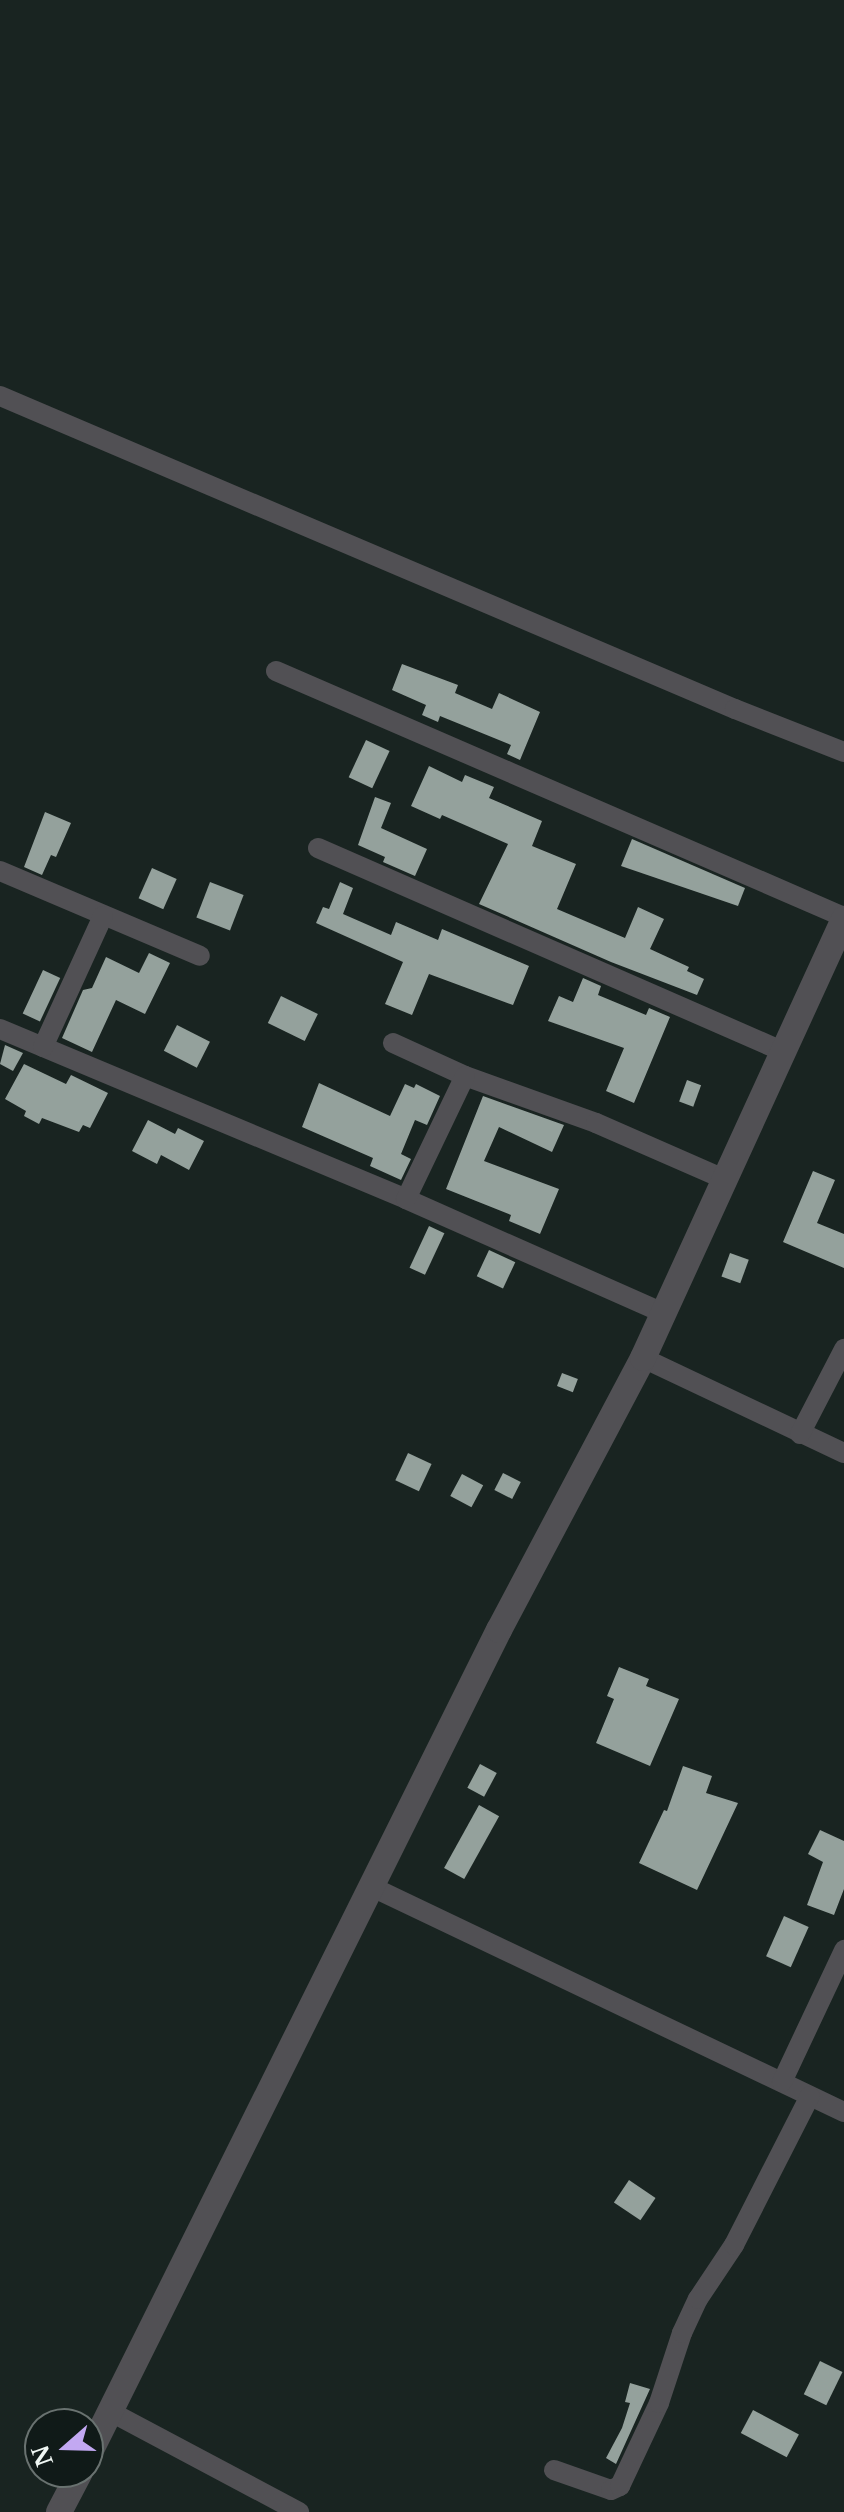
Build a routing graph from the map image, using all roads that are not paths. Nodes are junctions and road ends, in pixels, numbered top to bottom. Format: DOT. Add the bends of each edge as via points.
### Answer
graph roads {
  1 [pos="0,396"];
  2 [pos="276,671"];
  3 [pos="844,752"];
  4 [pos="318,848"];
  5 [pos="0,871"];
  6 [pos="103,916"];
  7 [pos="844,918"];
  8 [pos="200,956"];
  9 [pos="0,1029"];
  10 [pos="393,1043"];
  11 [pos="43,1047"];
  12 [pos="782,1051"];
  13 [pos="465,1076"];
  14 [pos="724,1179"];
  15 [pos="406,1199"];
  16 [pos="665,1314"];
  17 [pos="844,1349"];
  18 [pos="643,1358"];
  19 [pos="800,1434"];
  20 [pos="844,1453"];
  21 [pos="370,1886"];
  22 [pos="844,1950"];
  23 [pos="782,2082"];
  24 [pos="810,2096"];
  25 [pos="844,2112"];
  26 [pos="111,2412"];
  27 [pos="104,2425"];
  28 [pos="554,2470"];
  29 [pos="72,2488"];
  30 [pos="59,2512"];
  31 [pos="299,2512"];
  1 -- 3 [label="street"];
  2 -- 7 [label="street"];
  4 -- 12 [label="street"];
  5 -- 6 [label="street"];
  6 -- 8 [label="street"];
  6 -- 11 [label="street"];
  7 -- 12 [label="street"];
  9 -- 11 [label="street"];
  10 -- 13 [label="street"];
  11 -- 15 [label="street"];
  12 -- 14 [label="street"];
  13 -- 14 [label="street" via="596,1123"];
  13 -- 15 [label="street"];
  14 -- 16 [label="street"];
  15 -- 16 [label="street"];
  16 -- 18 [label="street"];
  17 -- 19 [label="street"];
  18 -- 19 [label="street"];
  18 -- 21 [label="street"];
  19 -- 20 [label="street"];
  21 -- 23 [label="street"];
  21 -- 26 [label="street"];
  22 -- 23 [label="street"];
  23 -- 24 [label="street"];
  24 -- 25 [label="street"];
  24 -- 28 [label="street" via="734,2245 698,2299 659,2403 620,2486 611,2490"];
  26 -- 27 [label="street"];
  26 -- 31 [label="street"];
  29 -- 30 [label="street"];
}
